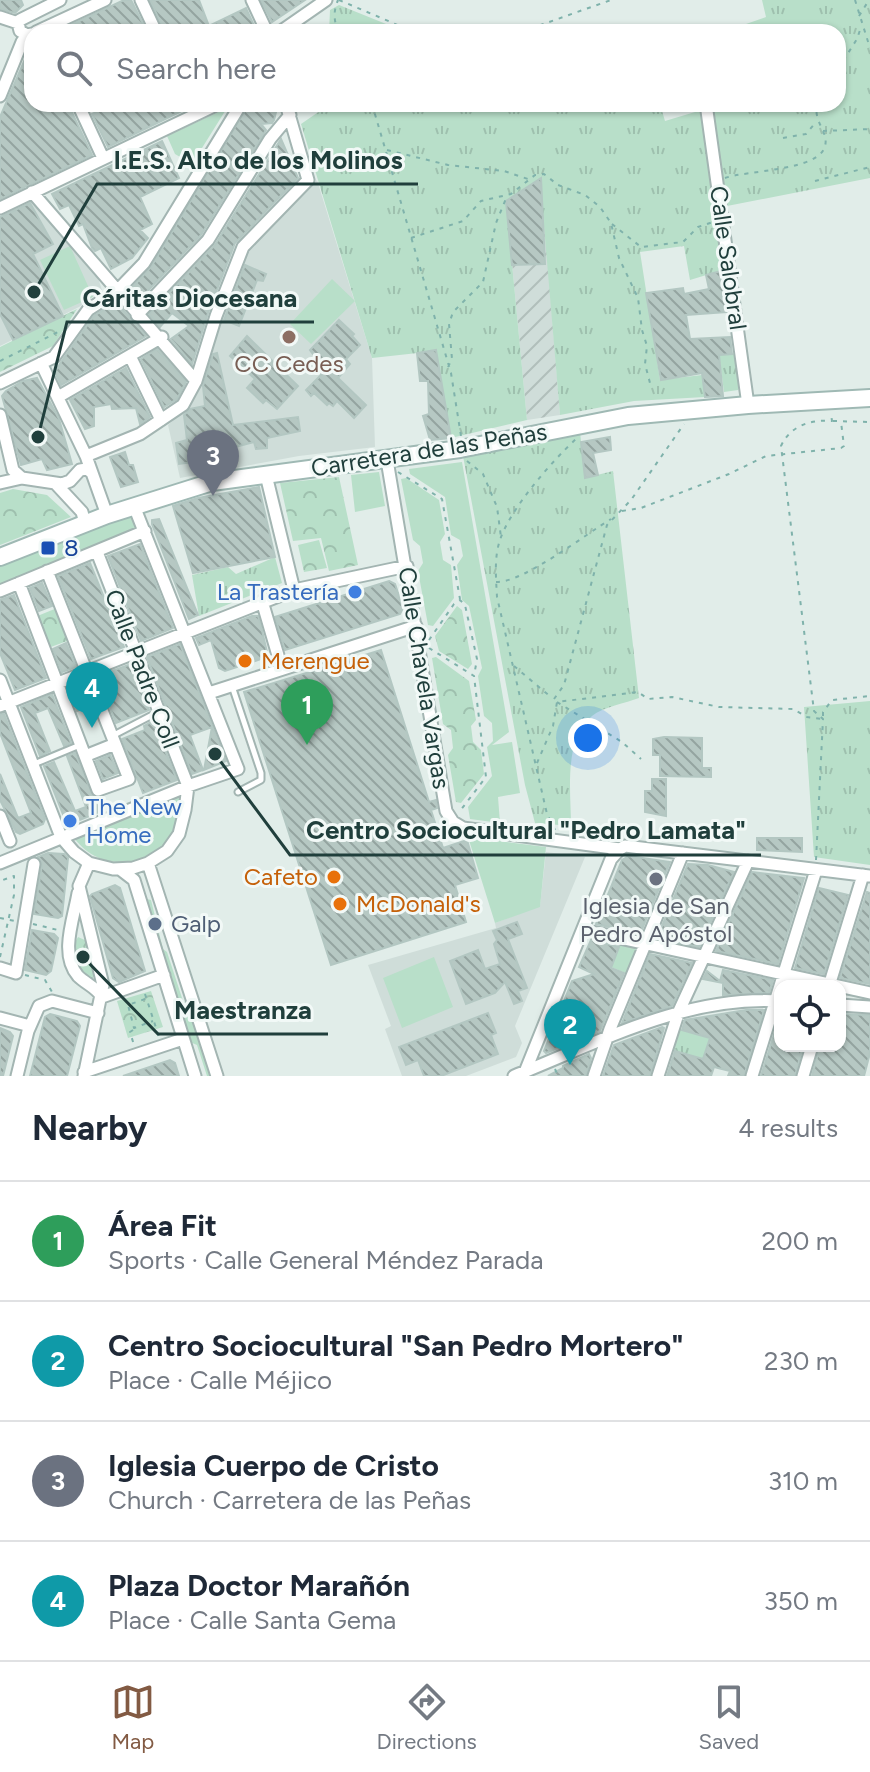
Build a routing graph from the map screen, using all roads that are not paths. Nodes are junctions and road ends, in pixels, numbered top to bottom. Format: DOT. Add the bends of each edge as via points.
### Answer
graph roads {
  1 [pos="29,0"];
  2 [pos="60,0"];
  3 [pos="105,0"];
  4 [pos="141,0"];
  5 [pos="252,0"];
  6 [pos="326,0"];
  7 [pos="34,12"];
  8 [pos="0,17"];
  9 [pos="18,23"];
  10 [pos="54,24"];
  11 [pos="152,24"];
  12 [pos="263,24"];
  13 [pos="292,24"];
  14 [pos="24,31"];
  15 [pos="24,41"];
  16 [pos="0,96"];
  17 [pos="82,112"];
  18 [pos="188,112"];
  19 [pos="236,112"];
  20 [pos="287,112"];
  21 [pos="289,112"];
  22 [pos="707,112"];
  23 [pos="103,158"];
  24 [pos="32,192"];
  25 [pos="0,208"];
  26 [pos="117,291"];
  27 [pos="137,315"];
  28 [pos="160,338"];
  29 [pos="130,356"];
  30 [pos="41,363"];
  31 [pos="196,381"];
  32 [pos="0,383"];
  33 [pos="58,397"];
  34 [pos="870,398"];
  35 [pos="748,405"];
  36 [pos="0,415"];
  37 [pos="161,420"];
  38 [pos="86,456"];
  39 [pos="392,465"];
  40 [pos="91,472"];
  41 [pos="266,475"];
  42 [pos="0,476"];
  43 [pos="22,478"];
  44 [pos="0,483"];
  45 [pos="56,484"];
  46 [pos="134,506"];
  47 [pos="107,515"];
  48 [pos="85,523"];
  49 [pos="145,531"];
  50 [pos="97,552"];
  51 [pos="0,557"];
  52 [pos="407,566"];
  53 [pos="47,571"];
  54 [pos="19,583"];
  55 [pos="294,590"];
  56 [pos="0,591"];
  57 [pos="262,601"];
  58 [pos="416,626"];
  59 [pos="184,632"];
  60 [pos="135,651"];
  61 [pos="282,669"];
  62 [pos="86,671"];
  63 [pos="0,680"];
  64 [pos="57,682"];
  65 [pos="231,685"];
  66 [pos="209,693"];
  67 [pos="4,704"];
  68 [pos="159,711"];
  69 [pos="113,740"];
  70 [pos="83,750"];
  71 [pos="33,764"];
  72 [pos="188,786"];
  73 [pos="238,792"];
  74 [pos="0,816"];
  75 [pos="61,837"];
  76 [pos="10,841"];
  77 [pos="620,849"];
  78 [pos="683,853"];
  79 [pos="748,861"];
  80 [pos="0,863"];
  81 [pos="89,863"];
  82 [pos="34,864"];
  83 [pos="145,864"];
  84 [pos="121,870"];
  85 [pos="816,870"];
  86 [pos="866,875"];
  87 [pos="134,880"];
  88 [pos="79,886"];
  89 [pos="141,900"];
  90 [pos="160,901"];
  91 [pos="583,930"];
  92 [pos="646,943"];
  93 [pos="705,956"];
  94 [pos="0,968"];
  95 [pos="784,973"];
  96 [pos="164,975"];
  97 [pos="782,980"];
  98 [pos="813,980"];
  99 [pos="830,980"];
  100 [pos="846,988"];
  101 [pos="870,993"];
  102 [pos="102,997"];
  103 [pos="774,1001"];
  104 [pos="846,1005"];
  105 [pos="870,1007"];
  106 [pos="679,1011"];
  107 [pos="98,1013"];
  108 [pos="774,1013"];
  109 [pos="0,1020"];
  110 [pos="29,1029"];
  111 [pos="183,1039"];
  112 [pos="606,1040"];
  113 [pos="810,1052"];
  114 [pos="84,1074"];
  115 [pos="519,1074"];
  116 [pos="17,1076"];
  117 [pos="195,1076"];
  118 [pos="217,1076"];
  119 [pos="594,1076"];
  120 [pos="658,1076"];
  121 [pos="752,1076"];
  122 [pos="803,1076"];
  1 -- 7 [label="street"];
  2 -- 7 [label="street"];
  3 -- 10 [label="street"];
  4 -- 11 [label="street"];
  5 -- 12 [label="street"];
  6 -- 13 [label="street"];
  7 -- 9 [label="street"];
  8 -- 9 [label="street"];
  9 -- 14 [label="street"];
  15 -- 16 [label="street"];
  17 -- 23 [label="street"];
  18 -- 23 [label="street"];
  19 -- 26 [label="street" via="150,254"];
  20 -- 27 [label="street" via="208,240"];
  21 -- 31 [label="street" via="308,180 243,247"];
  22 -- 35 [label="street, Calle Salobral"];
  23 -- 24 [label="street"];
  24 -- 25 [label="street"];
  24 -- 26 [label="street"];
  26 -- 27 [label="street"];
  26 -- 30 [label="street" via="88,310 54,357"];
  27 -- 28 [label="street"];
  28 -- 29 [label="street"];
  28 -- 31 [label="street"];
  29 -- 33 [label="street"];
  29 -- 37 [label="street"];
  30 -- 32 [label="street"];
  30 -- 33 [label="street"];
  31 -- 37 [label="street" via="183,405"];
  33 -- 38 [label="street"];
  34 -- 35 [label="main road, Carretera de las Peñas"];
  35 -- 39 [label="main road, Carretera de las Peñas" via="628,416"];
  36 -- 43 [label="street" via="13,470"];
  37 -- 38 [label="street"];
  38 -- 40 [label="street"];
  39 -- 41 [label="main road, Carretera de las Peñas"];
  39 -- 52 [label="street, Calle Chavela Vargas"];
  40 -- 45 [label="street" via="80,470 70,481"];
  40 -- 47 [label="street"];
  41 -- 46 [label="main road, Carretera de las Peñas" via="212,482"];
  41 -- 55 [label="street"];
  42 -- 43 [label="street"];
  43 -- 44 [label="street"];
  43 -- 45 [label="street"];
  45 -- 48 [label="street" via="82,512"];
  46 -- 47 [label="main road, Carretera de las Peñas"];
  46 -- 49 [label="street"];
  47 -- 48 [label="main road, Carretera de las Peñas"];
  48 -- 51 [label="main road, Carretera de las Peñas"];
  49 -- 50 [label="street"];
  49 -- 59 [label="street"];
  50 -- 53 [label="street"];
  50 -- 60 [label="street, Calle Padre Coll"];
  52 -- 55 [label="street"];
  52 -- 58 [label="street, Calle Chavela Vargas"];
  53 -- 54 [label="street"];
  53 -- 62 [label="street"];
  54 -- 56 [label="street"];
  54 -- 64 [label="street"];
  55 -- 57 [label="street"];
  57 -- 59 [label="street"];
  57 -- 61 [label="street"];
  58 -- 61 [label="street"];
  58 -- 77 [label="street, Calle Chavela Vargas" via="446,811 453,822 463,828"];
  59 -- 60 [label="street"];
  59 -- 66 [label="street"];
  60 -- 62 [label="street"];
  60 -- 68 [label="street, Calle Padre Coll"];
  61 -- 65 [label="street"];
  62 -- 64 [label="street"];
  62 -- 69 [label="street"];
  63 -- 67 [label="street"];
  64 -- 67 [label="street"];
  64 -- 70 [label="street"];
  65 -- 66 [label="street"];
  65 -- 73 [label="lane" via="261,773 261,780"];
  66 -- 72 [label="street" via="238,769"];
  67 -- 71 [label="street"];
  68 -- 69 [label="lane"];
  68 -- 72 [label="street, Calle Padre Coll"];
  69 -- 70 [label="street"];
  69 -- 70 [label="street" via="129,779 98,790"];
  70 -- 71 [label="lane"];
  71 -- 75 [label="street"];
  72 -- 75 [label="street"];
  72 -- 83 [label="street" via="179,834 167,851"];
  74 -- 76 [label="street"];
  75 -- 80 [label="street"];
  75 -- 81 [label="street"];
  77 -- 78 [label="street, Calle Chavela Vargas"];
  77 -- 91 [label="street" via="611,859"];
  78 -- 79 [label="street, Calle Chavela Vargas"];
  78 -- 92 [label="street"];
  79 -- 85 [label="street, Calle Chavela Vargas"];
  79 -- 93 [label="street"];
  81 -- 84 [label="street"];
  81 -- 88 [label="street"];
  82 -- 94 [label="street" via="16,973"];
  83 -- 84 [label="street"];
  83 -- 87 [label="street"];
  83 -- 90 [label="street"];
  84 -- 87 [label="street"];
  85 -- 86 [label="street, Calle Chavela Vargas"];
  85 -- 95 [label="street"];
  86 -- 99 [label="street"];
  87 -- 89 [label="street"];
  88 -- 102 [label="street" via="101,972"];
  88 -- 102 [label="street" via="68,946 71,964"];
  89 -- 90 [label="street" via="151,894"];
  89 -- 96 [label="street"];
  90 -- 118 [label="street"];
  91 -- 92 [label="street"];
  91 -- 115 [label="street"];
  92 -- 93 [label="street"];
  92 -- 112 [label="street"];
  93 -- 95 [label="street"];
  93 -- 106 [label="street"];
  95 -- 97 [label="street"];
  95 -- 98 [label="street"];
  96 -- 102 [label="street"];
  96 -- 111 [label="street"];
  100 -- 101 [label="street"];
  102 -- 107 [label="street"];
  103 -- 106 [label="street" via="750,999"];
  104 -- 105 [label="street"];
  106 -- 112 [label="street"];
  106 -- 120 [label="street"];
  107 -- 110 [label="street" via="52,1001 39,1006"];
  107 -- 114 [label="street"];
  108 -- 121 [label="street"];
  109 -- 110 [label="street"];
  110 -- 116 [label="street"];
  111 -- 114 [label="street"];
  111 -- 117 [label="street"];
  112 -- 115 [label="street"];
  112 -- 119 [label="street"];
  113 -- 122 [label="street"];
}
